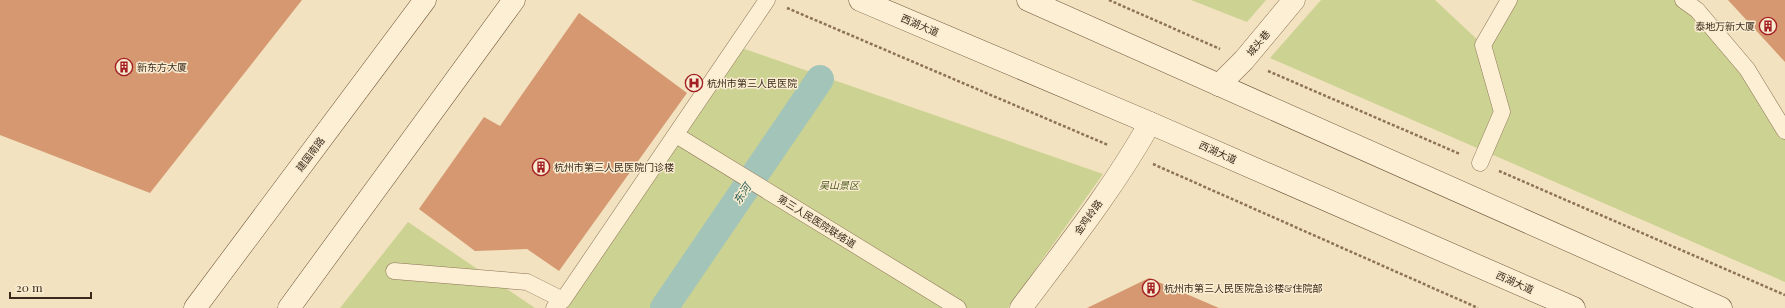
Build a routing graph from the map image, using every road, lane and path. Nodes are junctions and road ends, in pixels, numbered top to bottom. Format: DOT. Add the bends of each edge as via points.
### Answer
graph roads {
  1 [pos="425,0"];
  2 [pos="514,0"];
  3 [pos="767,0"];
  4 [pos="860,0"];
  5 [pos="1028,0"];
  6 [pos="1109,0"];
  7 [pos="1294,0"];
  8 [pos="1509,0"];
  9 [pos="1683,0"];
  10 [pos="1244,60"];
  11 [pos="1219,85"];
  12 [pos="1150,123"];
  13 [pos="1785,130"];
  14 [pos="676,135"];
  15 [pos="1480,163"];
  16 [pos="394,271"];
  17 [pos="1785,295"];
  18 [pos="559,304"];
  19 [pos="195,308"];
  20 [pos="289,308"];
  21 [pos="958,308"];
  22 [pos="1021,308"];
  23 [pos="1574,308"];
  24 [pos="1721,308"];
  1 -- 19 [label="main road, 建国南路"];
  2 -- 20 [label="main road"];
  3 -- 14 [label="lane"];
  4 -- 12 [label="main road, 西湖大道"];
  5 -- 11 [label="main road"];
  6 -- 10 [label="path"];
  7 -- 10 [label="main road, 城头巷"];
  8 -- 15 [label="lane" via="1483,45 1502,112"];
  9 -- 13 [label="lane" via="1697,10 1747,69"];
  10 -- 11 [label="main road, 城头巷"];
  10 -- 15 [label="path"];
  11 -- 24 [label="main road"];
  12 -- 22 [label="main road, 金鸡岭路" via="1132,155 1099,203"];
  12 -- 23 [label="main road, 西湖大道"];
  14 -- 18 [label="lane"];
  14 -- 21 [label="lane, 第三人民医院联络道"];
  15 -- 17 [label="path"];
  16 -- 18 [label="lane" via="527,282"];
}
